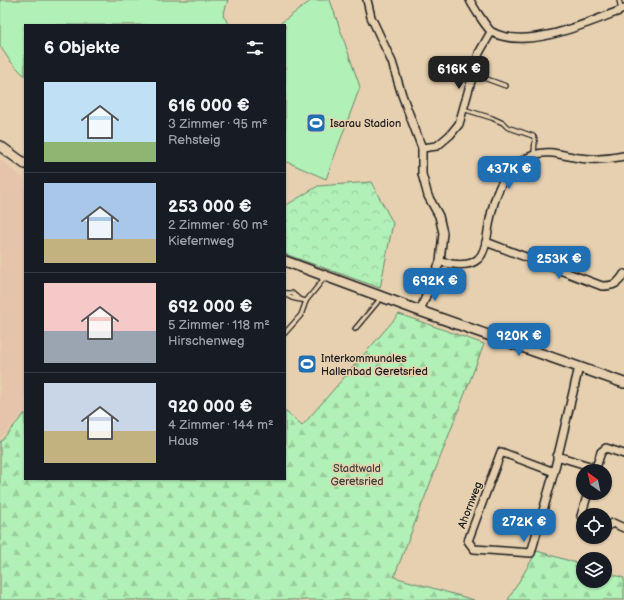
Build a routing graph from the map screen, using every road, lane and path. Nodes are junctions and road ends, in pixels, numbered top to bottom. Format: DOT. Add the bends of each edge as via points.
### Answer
graph roads {
  1 [pos="367,0"];
  2 [pos="470,0"];
  3 [pos="619,0"];
  4 [pos="623,9"];
  5 [pos="491,32"];
  6 [pos="473,74"];
  7 [pos="506,86"];
  8 [pos="463,109"];
  9 [pos="0,146"];
  10 [pos="422,148"];
  11 [pos="534,154"];
  12 [pos="624,156"];
  13 [pos="24,163"];
  14 [pos="486,242"];
  15 [pos="286,261"];
  16 [pos="440,262"];
  17 [pos="436,273"];
  18 [pos="624,274"];
  19 [pos="322,275"];
  20 [pos="430,286"];
  21 [pos="286,296"];
  22 [pos="382,297"];
  23 [pos="306,302"];
  24 [pos="420,311"];
  25 [pos="355,329"];
  26 [pos="286,332"];
  27 [pos="579,367"];
  28 [pos="624,383"];
  29 [pos="624,454"];
  30 [pos="558,456"];
  31 [pos="581,464"];
  32 [pos="597,464"];
  33 [pos="554,472"];
  34 [pos="612,524"];
  35 [pos="624,528"];
  1 -- 10 [label="street" via="371,17 392,62"];
  2 -- 5 [label="street"];
  3 -- 4 [label="lane"];
  4 -- 5 [label="street" via="578,26 537,37 514,39"];
  5 -- 6 [label="street" via="479,54"];
  6 -- 7 [label="lane"];
  6 -- 8 [label="street"];
  8 -- 10 [label="street" via="459,124 450,136 436,146"];
  8 -- 11 [label="lane" via="492,118 507,127 533,136"];
  9 -- 13 [label="street"];
  10 -- 16 [label="street" via="422,174 443,233"];
  11 -- 12 [label="street" via="548,152 579,158"];
  11 -- 14 [label="street" via="507,172 491,212"];
  14 -- 16 [label="street" via="479,258 471,263 455,265"];
  14 -- 18 [label="street" via="602,286 611,286 620,281"];
  15 -- 19 [label="street"];
  16 -- 17 [label="street"];
  19 -- 22 [label="street"];
  19 -- 23 [label="lane" via="322,281"];
  20 -- 24 [label="street"];
  21 -- 23 [label="lane"];
  22 -- 24 [label="street"];
  22 -- 25 [label="lane"];
  23 -- 26 [label="lane" via="301,315"];
  24 -- 27 [label="street"];
  27 -- 28 [label="street"];
  27 -- 30 [label="street, Ahornweg"];
  29 -- 32 [label="street" via="606,448 601,452"];
  30 -- 31 [label="street"];
  30 -- 33 [label="street, Ahornweg"];
  33 -- 33 [label="street, Ahornweg" via="531,554 474,549 468,541 501,452"];
  34 -- 35 [label="street"];
}
